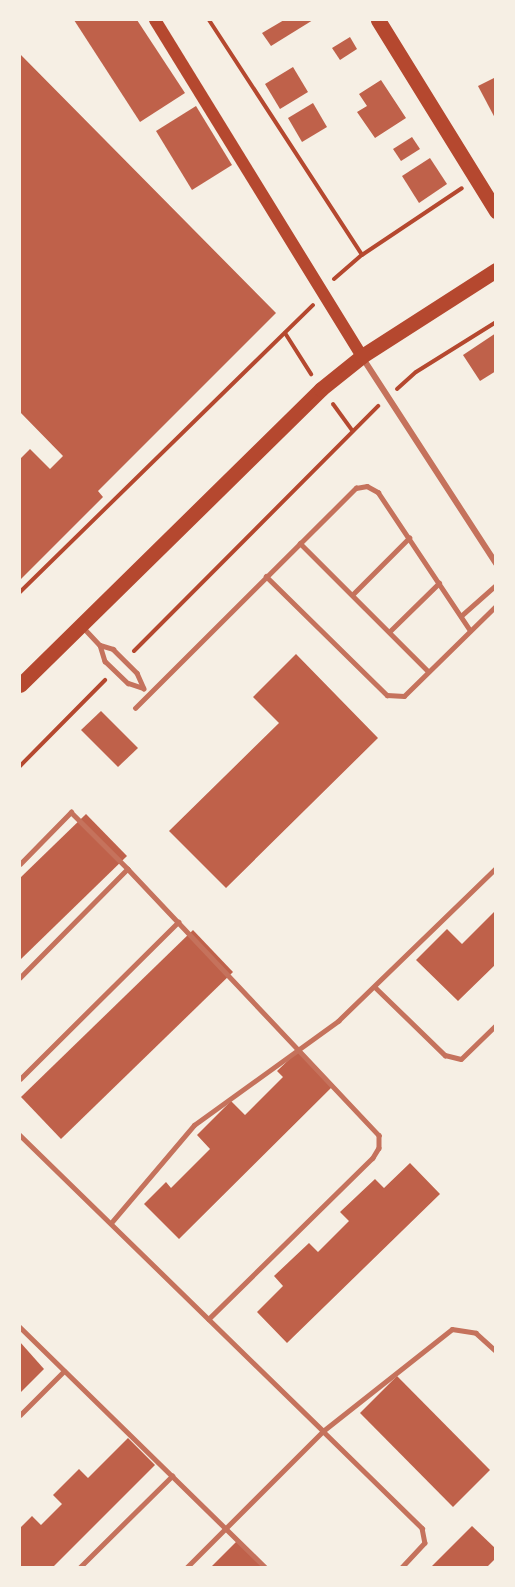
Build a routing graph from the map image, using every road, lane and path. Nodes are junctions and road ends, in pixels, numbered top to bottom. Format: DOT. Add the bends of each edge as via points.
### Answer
graph roads {
  1 [pos="155,20"];
  2 [pos="209,20"];
  3 [pos="378,20"];
  4 [pos="460,189"];
  5 [pos="495,211"];
  6 [pos="362,255"];
  7 [pos="495,270"];
  8 [pos="322,290"];
  9 [pos="495,322"];
  10 [pos="362,357"];
  11 [pos="388,396"];
  12 [pos="409,538"];
  13 [pos="300,543"];
  14 [pos="495,563"];
  15 [pos="266,576"];
  16 [pos="439,583"];
  17 [pos="495,585"];
  18 [pos="20,592"];
  19 [pos="352,595"];
  20 [pos="495,606"];
  21 [pos="461,616"];
  22 [pos="81,625"];
  23 [pos="470,630"];
  24 [pos="388,632"];
  25 [pos="100,645"];
  26 [pos="125,661"];
  27 [pos="115,671"];
  28 [pos="428,671"];
  29 [pos="20,685"];
  30 [pos="143,688"];
  31 [pos="148,693"];
  32 [pos="135,708"];
  33 [pos="20,766"];
  34 [pos="20,864"];
  35 [pos="495,868"];
  36 [pos="128,869"];
  37 [pos="178,922"];
  38 [pos="20,978"];
  39 [pos="375,987"];
  40 [pos="495,1025"];
  41 [pos="297,1049"];
  42 [pos="20,1079"];
  43 [pos="20,1135"];
  44 [pos="111,1223"];
  45 [pos="209,1319"];
  46 [pos="20,1327"];
  47 [pos="495,1351"];
  48 [pos="64,1371"];
  49 [pos="20,1415"];
  50 [pos="323,1431"];
  51 [pos="172,1476"];
  52 [pos="225,1528"];
  53 [pos="79,1568"];
  54 [pos="186,1568"];
  55 [pos="266,1568"];
  56 [pos="402,1568"];
  1 -- 8 [label="main road"];
  2 -- 6 [label="path"];
  3 -- 5 [label="main road"];
  4 -- 6 [label="path"];
  6 -- 8 [label="path"];
  7 -- 10 [label="main road"];
  8 -- 10 [label="main road"];
  8 -- 18 [label="path" via="316,303"];
  9 -- 11 [label="path" via="416,372"];
  10 -- 11 [label="street"];
  10 -- 22 [label="main road" via="321,390"];
  11 -- 14 [label="street"];
  11 -- 26 [label="path"];
  12 -- 13 [label="lane" via="378,492 367,486 356,488"];
  12 -- 16 [label="lane"];
  12 -- 19 [label="lane"];
  13 -- 15 [label="lane"];
  13 -- 19 [label="lane"];
  15 -- 28 [label="lane" via="387,695 404,696"];
  15 -- 31 [label="lane"];
  16 -- 21 [label="lane"];
  16 -- 24 [label="lane"];
  17 -- 21 [label="lane"];
  19 -- 24 [label="lane"];
  20 -- 23 [label="lane"];
  21 -- 23 [label="lane"];
  22 -- 25 [label="lane"];
  22 -- 29 [label="main road"];
  23 -- 28 [label="lane"];
  24 -- 28 [label="lane"];
  25 -- 26 [label="lane" via="114,649"];
  25 -- 27 [label="lane" via="105,661"];
  26 -- 30 [label="lane" via="137,673"];
  27 -- 30 [label="lane" via="128,683"];
  27 -- 33 [label="path"];
  30 -- 31 [label="lane"];
  31 -- 32 [label="lane"];
  34 -- 36 [label="lane" via="71,812"];
  35 -- 39 [label="lane"];
  36 -- 37 [label="lane"];
  36 -- 38 [label="lane"];
  37 -- 41 [label="lane"];
  37 -- 42 [label="lane"];
  39 -- 40 [label="lane" via="445,1055 461,1059"];
  39 -- 41 [label="lane" via="338,1021"];
  41 -- 44 [label="lane" via="194,1125"];
  41 -- 45 [label="lane" via="379,1135 379,1148"];
  43 -- 44 [label="lane"];
  44 -- 45 [label="lane"];
  45 -- 50 [label="lane"];
  46 -- 48 [label="lane"];
  47 -- 50 [label="lane" via="476,1333 452,1329"];
  48 -- 49 [label="lane"];
  48 -- 51 [label="lane"];
  50 -- 52 [label="lane"];
  50 -- 56 [label="lane" via="422,1528 425,1543"];
  51 -- 52 [label="lane"];
  51 -- 53 [label="lane"];
  52 -- 54 [label="lane"];
  52 -- 55 [label="lane"];
}
